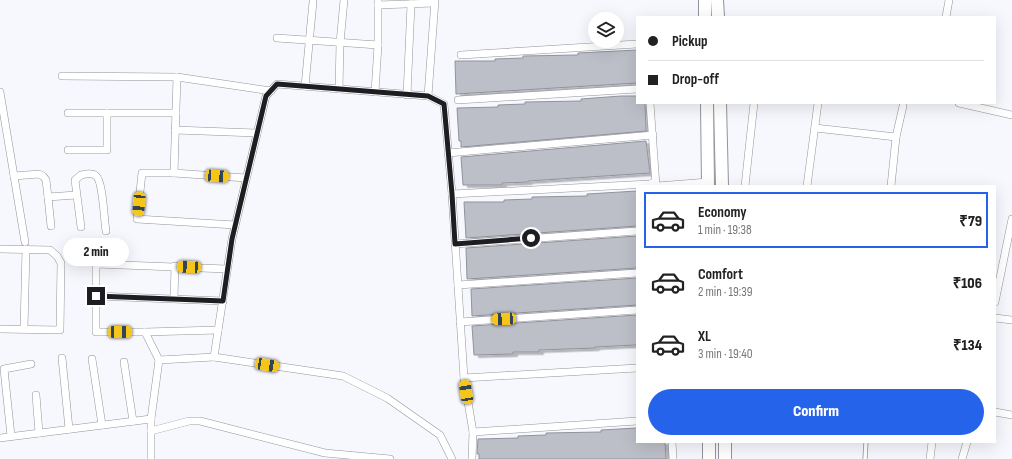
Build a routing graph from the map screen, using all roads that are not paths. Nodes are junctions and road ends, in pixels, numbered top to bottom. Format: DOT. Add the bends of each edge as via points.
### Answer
graph roads {
  1 [pos="344,0"];
  2 [pos="704,0"];
  3 [pos="717,0"];
  4 [pos="949,0"];
  5 [pos="434,1"];
  6 [pos="313,2"];
  7 [pos="378,2"];
  8 [pos="414,2"];
  9 [pos="705,16"];
  10 [pos="718,16"];
  11 [pos="946,16"];
  12 [pos="277,38"];
  13 [pos="309,40"];
  14 [pos="340,42"];
  15 [pos="636,44"];
  16 [pos="378,46"];
  17 [pos="461,55"];
  18 [pos="62,76"];
  19 [pos="177,78"];
  20 [pos="305,86"];
  21 [pos="339,89"];
  22 [pos="636,89"];
  23 [pos="271,91"];
  24 [pos="0,92"];
  25 [pos="375,92"];
  26 [pos="407,95"];
  27 [pos="428,96"];
  28 [pos="458,100"];
  29 [pos="650,104"];
  30 [pos="707,104"];
  31 [pos="720,104"];
  32 [pos="754,104"];
  33 [pos="818,104"];
  34 [pos="964,104"];
  35 [pos="903,106"];
  36 [pos="68,113"];
  37 [pos="107,113"];
  38 [pos="176,113"];
  39 [pos="1012,114"];
  40 [pos="815,128"];
  41 [pos="175,130"];
  42 [pos="257,133"];
  43 [pos="653,134"];
  44 [pos="896,137"];
  45 [pos="4,138"];
  46 [pos="68,150"];
  47 [pos="448,153"];
  48 [pos="174,174"];
  49 [pos="14,176"];
  50 [pos="246,178"];
  51 [pos="708,184"];
  52 [pos="656,185"];
  53 [pos="657,185"];
  54 [pos="682,185"];
  55 [pos="722,185"];
  56 [pos="745,185"];
  57 [pos="807,185"];
  58 [pos="891,185"];
  59 [pos="76,194"];
  60 [pos="452,194"];
  61 [pos="48,197"];
  62 [pos="1012,219"];
  63 [pos="235,225"];
  64 [pos="51,226"];
  65 [pos="81,227"];
  66 [pos="106,231"];
  67 [pos="636,231"];
  68 [pos="455,244"];
  69 [pos="25,245"];
  70 [pos="0,249"];
  71 [pos="176,266"];
  72 [pos="228,269"];
  73 [pos="636,273"];
  74 [pos="458,285"];
  75 [pos="96,296"];
  76 [pos="996,297"];
  77 [pos="174,298"];
  78 [pos="223,301"];
  79 [pos="636,310"];
  80 [pos="996,318"];
  81 [pos="1012,320"];
  82 [pos="460,322"];
  83 [pos="0,329"];
  84 [pos="24,329"];
  85 [pos="218,330"];
  86 [pos="144,332"];
  87 [pos="214,357"];
  88 [pos="62,358"];
  89 [pos="92,359"];
  90 [pos="159,360"];
  91 [pos="124,362"];
  92 [pos="31,364"];
  93 [pos="636,368"];
  94 [pos="464,378"];
  95 [pos="36,395"];
  96 [pos="996,412"];
  97 [pos="1012,415"];
  98 [pos="151,419"];
  99 [pos="133,421"];
  100 [pos="636,421"];
  101 [pos="102,425"];
  102 [pos="69,429"];
  103 [pos="151,431"];
  104 [pos="473,432"];
  105 [pos="39,433"];
  106 [pos="11,436"];
  107 [pos="0,438"];
  108 [pos="672,443"];
  109 [pos="709,443"];
  110 [pos="725,443"];
  111 [pos="866,443"];
  112 [pos="932,443"];
  113 [pos="967,443"];
  114 [pos="151,459"];
  115 [pos="390,459"];
  116 [pos="452,459"];
  117 [pos="472,459"];
  118 [pos="673,459"];
  119 [pos="709,459"];
  120 [pos="725,459"];
  121 [pos="865,459"];
  122 [pos="930,459"];
  123 [pos="962,459"];
  1 -- 14 [label="street"];
  2 -- 9 [label="main road"];
  3 -- 10 [label="main road"];
  4 -- 11 [label="street"];
  5 -- 8 [label="street"];
  5 -- 27 [label="street"];
  6 -- 13 [label="street"];
  7 -- 8 [label="street"];
  7 -- 16 [label="street"];
  8 -- 26 [label="street"];
  12 -- 13 [label="street"];
  13 -- 14 [label="street"];
  13 -- 20 [label="street"];
  14 -- 16 [label="street"];
  14 -- 21 [label="street"];
  15 -- 17 [label="street"];
  16 -- 25 [label="street"];
  18 -- 19 [label="street"];
  19 -- 23 [label="street"];
  19 -- 38 [label="street"];
  20 -- 21 [label="street"];
  20 -- 23 [label="street" via="277,84"];
  21 -- 25 [label="street"];
  22 -- 28 [label="street"];
  23 -- 42 [label="street" via="266,96"];
  24 -- 45 [label="street"];
  25 -- 26 [label="street"];
  26 -- 27 [label="street"];
  27 -- 47 [label="street" via="444,104"];
  29 -- 43 [label="street"];
  30 -- 51 [label="main road"];
  31 -- 55 [label="main road"];
  32 -- 56 [label="street"];
  33 -- 40 [label="street"];
  34 -- 39 [label="street"];
  35 -- 44 [label="street"];
  36 -- 37 [label="street"];
  37 -- 38 [label="street"];
  37 -- 46 [label="street" via="107,150"];
  38 -- 41 [label="street"];
  40 -- 44 [label="street"];
  40 -- 57 [label="street"];
  41 -- 42 [label="street"];
  41 -- 48 [label="street"];
  42 -- 50 [label="street"];
  43 -- 47 [label="street"];
  43 -- 53 [label="street"];
  44 -- 58 [label="street"];
  45 -- 49 [label="street"];
  47 -- 60 [label="street"];
  48 -- 50 [label="street"];
  48 -- 63 [label="street" via="142,173 137,219"];
  49 -- 61 [label="street" via="43,176"];
  49 -- 69 [label="street"];
  50 -- 63 [label="street"];
  51 -- 54 [label="street"];
  52 -- 60 [label="street" via="654,182"];
  59 -- 61 [label="street"];
  59 -- 65 [label="street"];
  59 -- 66 [label="street" via="77,176 97,176"];
  60 -- 68 [label="street"];
  61 -- 64 [label="street"];
  62 -- 76 [label="street"];
  63 -- 72 [label="street"];
  67 -- 68 [label="street"];
  68 -- 74 [label="street"];
  69 -- 70 [label="street"];
  69 -- 84 [label="street"];
  69 -- 84 [label="street" via="50,250 61,263 60,330"];
  71 -- 72 [label="street"];
  71 -- 75 [label="street" via="96,264"];
  71 -- 77 [label="street"];
  72 -- 78 [label="street"];
  73 -- 74 [label="street"];
  74 -- 82 [label="street"];
  75 -- 77 [label="street"];
  75 -- 86 [label="street" via="96,332"];
  77 -- 78 [label="street"];
  78 -- 85 [label="street"];
  79 -- 82 [label="street"];
  80 -- 81 [label="street"];
  82 -- 94 [label="street"];
  83 -- 84 [label="street"];
  85 -- 86 [label="street"];
  85 -- 87 [label="street"];
  86 -- 90 [label="street"];
  87 -- 90 [label="street"];
  87 -- 116 [label="street" via="343,376 387,398 440,435"];
  88 -- 102 [label="street"];
  89 -- 101 [label="street"];
  90 -- 98 [label="street"];
  91 -- 99 [label="street"];
  92 -- 106 [label="street" via="4,370"];
  93 -- 94 [label="street"];
  94 -- 104 [label="street"];
  95 -- 105 [label="street"];
  96 -- 97 [label="street"];
  98 -- 99 [label="street"];
  98 -- 103 [label="street"];
  99 -- 101 [label="street"];
  100 -- 104 [label="street"];
  101 -- 102 [label="street"];
  102 -- 105 [label="street"];
  103 -- 114 [label="street"];
  103 -- 115 [label="street" via="189,421 200,421 325,452"];
  104 -- 117 [label="street"];
  105 -- 106 [label="street"];
  106 -- 107 [label="street"];
  108 -- 118 [label="street"];
  109 -- 119 [label="main road"];
  110 -- 120 [label="main road"];
  111 -- 121 [label="lane"];
  112 -- 122 [label="street"];
  113 -- 123 [label="street"];
}
